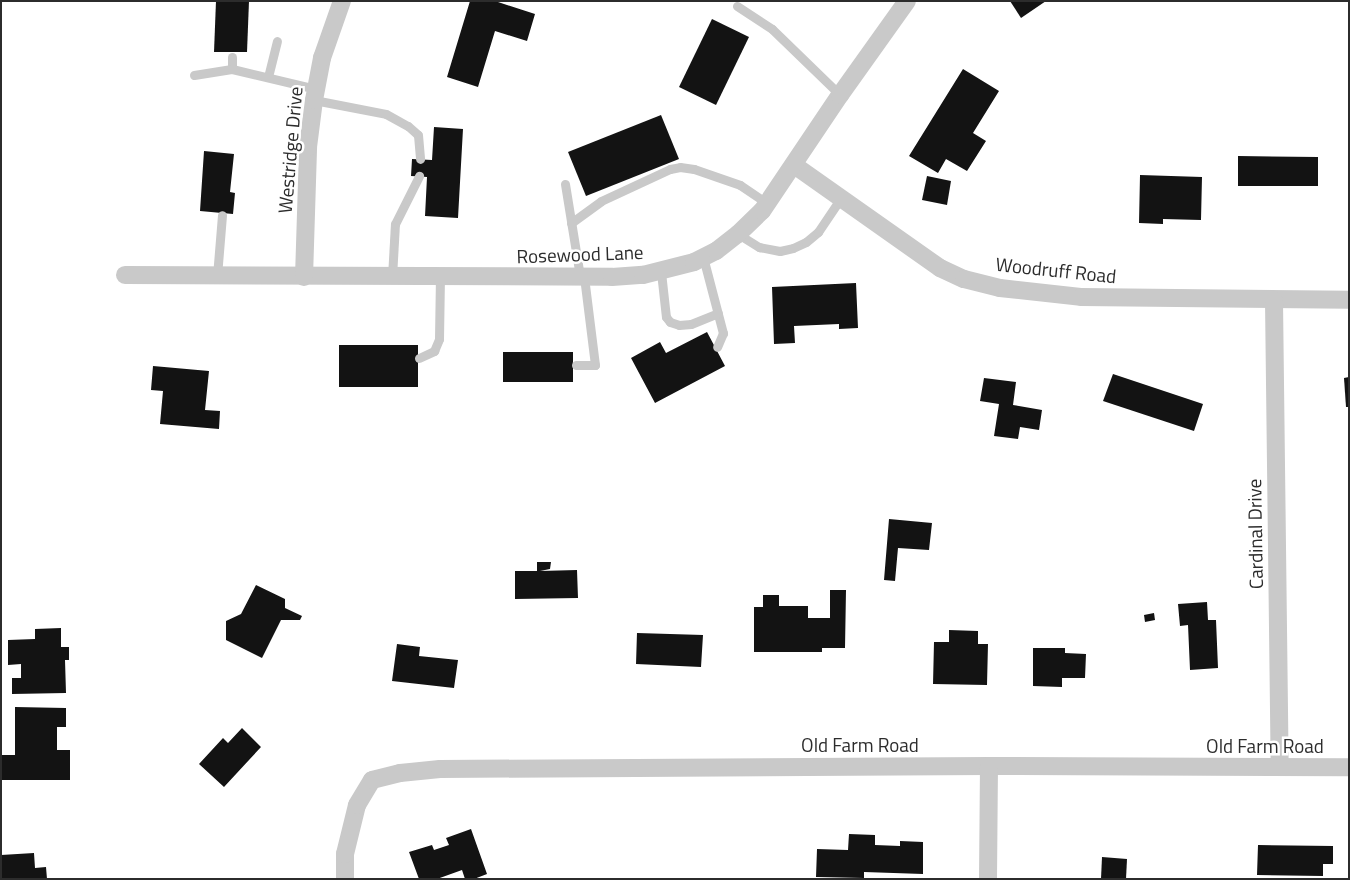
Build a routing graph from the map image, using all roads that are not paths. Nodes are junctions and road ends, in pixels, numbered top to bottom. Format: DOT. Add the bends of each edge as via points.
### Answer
graph roads {
  1 [pos="342,1"];
  2 [pos="907,1"];
  3 [pos="737,6"];
  4 [pos="277,41"];
  5 [pos="232,57"];
  6 [pos="232,69"];
  7 [pos="194,75"];
  8 [pos="268,77"];
  9 [pos="315,94"];
  10 [pos="840,95"];
  11 [pos="420,159"];
  12 [pos="794,165"];
  13 [pos="419,176"];
  14 [pos="565,184"];
  15 [pos="840,199"];
  16 [pos="767,203"];
  17 [pos="222,215"];
  18 [pos="571,223"];
  19 [pos="738,234"];
  20 [pos="703,257"];
  21 [pos="661,272"];
  22 [pos="124,275"];
  23 [pos="217,276"];
  24 [pos="304,276"];
  25 [pos="392,277"];
  26 [pos="440,277"];
  27 [pos="582,278"];
  28 [pos="1349,300"];
  29 [pos="1274,301"];
  30 [pos="718,313"];
  31 [pos="717,347"];
  32 [pos="419,358"];
  33 [pos="576,365"];
  34 [pos="989,766"];
  35 [pos="1280,767"];
  36 [pos="1349,767"];
  37 [pos="345,879"];
  38 [pos="988,879"];
  1 -- 9 [label="street, Westridge Drive" via="322,58"];
  2 -- 10 [label="street, Rosewood Lane"];
  3 -- 10 [label="lane" via="772,29"];
  4 -- 8 [label="lane"];
  5 -- 6 [label="lane"];
  6 -- 7 [label="lane"];
  6 -- 8 [label="lane"];
  8 -- 9 [label="lane"];
  9 -- 11 [label="lane" via="386,114 408,126 418,135"];
  9 -- 24 [label="street, Westridge Drive" via="308,147"];
  10 -- 12 [label="street, Rosewood Lane"];
  12 -- 15 [label="street, Woodruff Road"];
  12 -- 16 [label="street, Rosewood Lane"];
  13 -- 25 [label="lane" via="394,224"];
  14 -- 18 [label="lane"];
  15 -- 19 [label="lane" via="818,232 793,248 780,251 759,247"];
  15 -- 29 [label="street, Woodruff Road" via="940,268 964,279 1000,288 1081,297"];
  16 -- 18 [label="lane" via="740,185 680,167 601,201"];
  16 -- 19 [label="street, Rosewood Lane"];
  17 -- 23 [label="lane"];
  18 -- 27 [label="lane"];
  19 -- 20 [label="street, Rosewood Lane"];
  20 -- 21 [label="street, Rosewood Lane"];
  20 -- 30 [label="lane"];
  21 -- 27 [label="street, Rosewood Lane"];
  21 -- 30 [label="lane" via="666,317 670,322 691,324"];
  22 -- 23 [label="street, Rosewood Lane"];
  23 -- 24 [label="street, Rosewood Lane"];
  24 -- 25 [label="street, Rosewood Lane"];
  25 -- 26 [label="street, Rosewood Lane"];
  26 -- 27 [label="street, Rosewood Lane"];
  26 -- 32 [label="lane" via="439,339 434,351"];
  27 -- 33 [label="lane" via="595,365"];
  28 -- 29 [label="street, Woodruff Road"];
  29 -- 35 [label="street, Cardinal Drive"];
  30 -- 31 [label="lane" via="723,333"];
  34 -- 35 [label="street, Old Farm Road"];
  34 -- 37 [label="street, Old Farm Road" via="440,769 400,773 372,780 357,805 345,854"];
  34 -- 38 [label="street"];
  35 -- 36 [label="street, Old Farm Road"];
}
